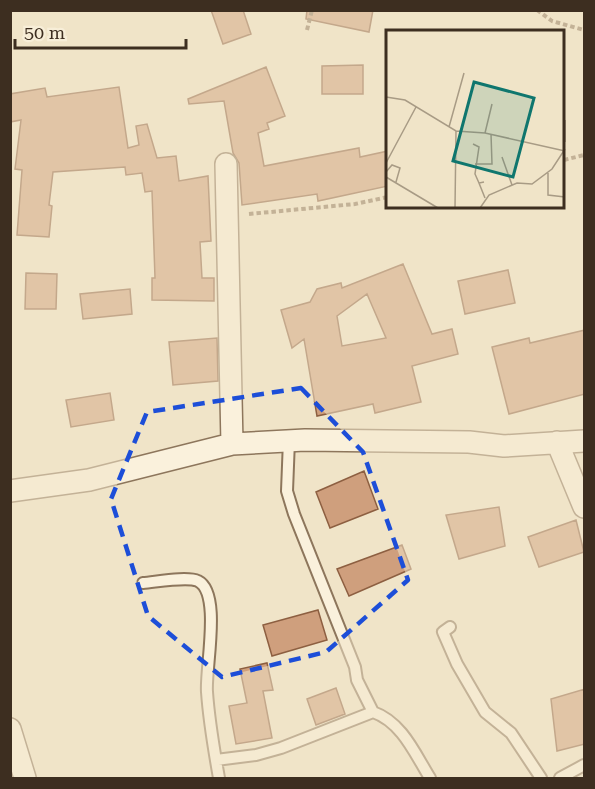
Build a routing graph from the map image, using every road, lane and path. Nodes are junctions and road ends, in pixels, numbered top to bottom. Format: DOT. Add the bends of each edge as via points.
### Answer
graph roads {
  1 [pos="312,10"];
  2 [pos="537,10"];
  3 [pos="307,30"];
  4 [pos="585,30"];
  5 [pos="585,155"];
  6 [pos="565,160"];
  7 [pos="226,164"];
  8 [pos="386,197"];
  9 [pos="227,216"];
  10 [pos="289,440"];
  11 [pos="585,441"];
  12 [pos="557,442"];
  13 [pos="232,444"];
  14 [pos="10,491"];
  15 [pos="585,507"];
  16 [pos="143,583"];
  17 [pos="450,627"];
  18 [pos="373,712"];
  19 [pos="10,729"];
  20 [pos="216,760"];
  21 [pos="585,765"];
  22 [pos="25,778"];
  23 [pos="219,778"];
  24 [pos="430,778"];
  25 [pos="541,778"];
  26 [pos="560,778"];
  1 -- 3 [label="path"];
  2 -- 4 [label="path" via="552,21"];
  5 -- 6 [label="path"];
  7 -- 9 [label="street"];
  8 -- 9 [label="path"];
  9 -- 13 [label="street"];
  10 -- 12 [label="street" via="469,442 504,446"];
  10 -- 13 [label="street"];
  10 -- 18 [label="lane" via="287,491 294,514 357,680"];
  11 -- 12 [label="street"];
  12 -- 15 [label="street"];
  13 -- 14 [label="street" via="89,480"];
  16 -- 20 [label="lane" via="190,579 207,590 212,641 207,690"];
  17 -- 25 [label="lane" via="443,632 471,689 485,712 511,733"];
  18 -- 20 [label="lane" via="281,748"];
  18 -- 24 [label="lane" via="397,728"];
  19 -- 22 [label="street"];
  20 -- 23 [label="lane"];
  21 -- 26 [label="lane"];
}
